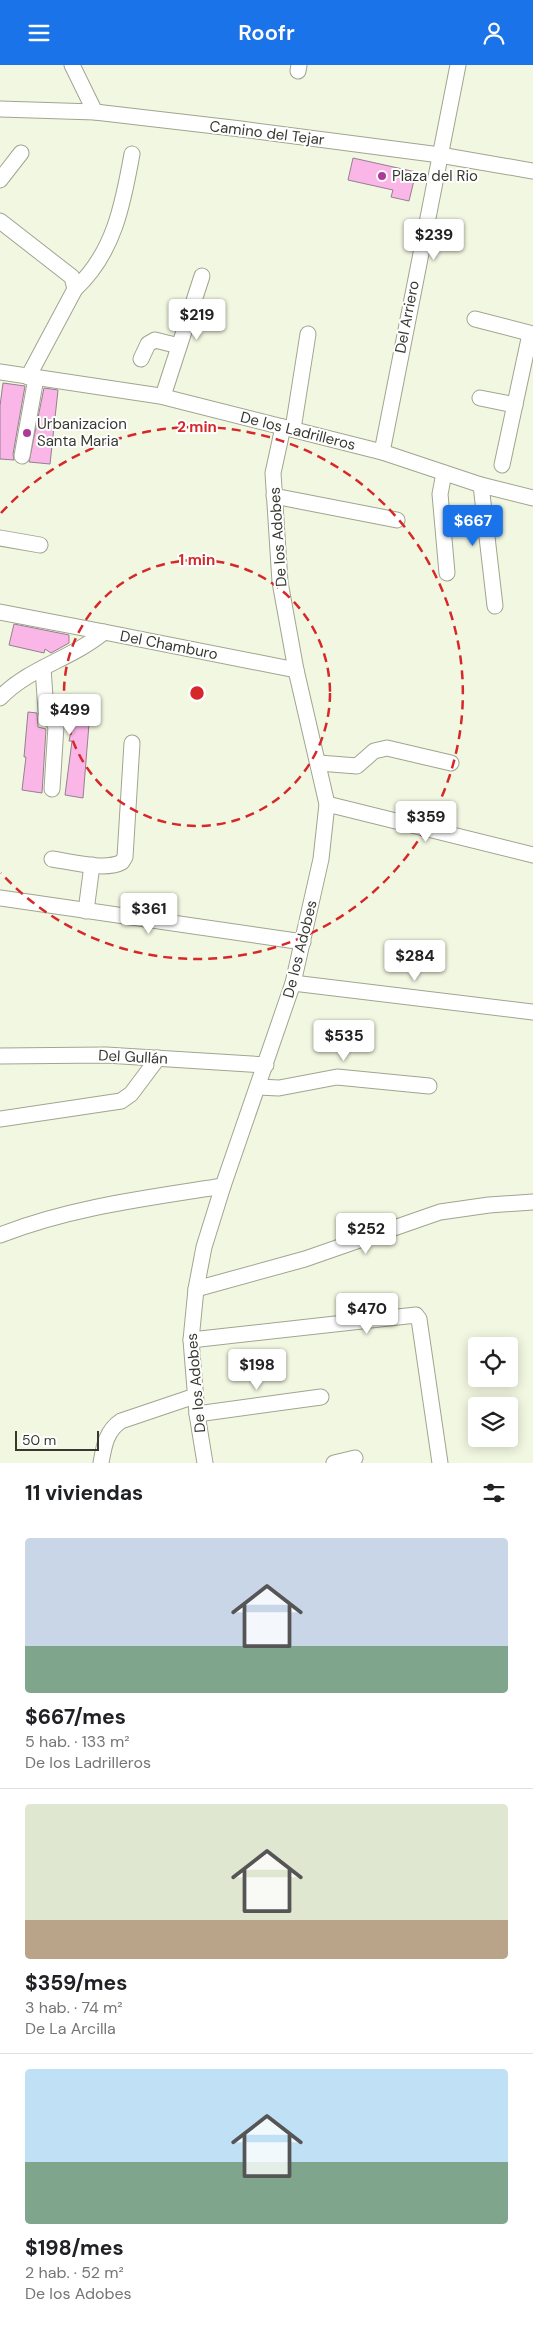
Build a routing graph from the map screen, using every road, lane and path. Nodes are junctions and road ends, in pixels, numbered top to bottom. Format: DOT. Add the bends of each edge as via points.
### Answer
graph roads {
  1 [pos="72,65"];
  2 [pos="458,65"];
  3 [pos="0,109"];
  4 [pos="95,112"];
  5 [pos="21,153"];
  6 [pos="132,154"];
  7 [pos="440,155"];
  8 [pos="533,171"];
  9 [pos="0,180"];
  10 [pos="0,221"];
  11 [pos="202,276"];
  12 [pos="75,289"];
  13 [pos="475,319"];
  14 [pos="532,334"];
  15 [pos="308,335"];
  16 [pos="179,346"];
  17 [pos="141,359"];
  18 [pos="0,372"];
  19 [pos="32,377"];
  20 [pos="163,396"];
  21 [pos="480,398"];
  22 [pos="515,405"];
  23 [pos="288,428"];
  24 [pos="382,453"];
  25 [pos="22,456"];
  26 [pos="502,465"];
  27 [pos="444,473"];
  28 [pos="481,485"];
  29 [pos="274,496"];
  30 [pos="533,498"];
  31 [pos="396,520"];
  32 [pos="0,537"];
  33 [pos="40,545"];
  34 [pos="448,573"];
  35 [pos="495,606"];
  36 [pos="0,612"];
  37 [pos="104,632"];
  38 [pos="43,668"];
  39 [pos="296,670"];
  40 [pos="2,693"];
  41 [pos="132,743"];
  42 [pos="319,763"];
  43 [pos="451,763"];
  44 [pos="52,789"];
  45 [pos="327,804"];
  46 [pos="533,855"];
  47 [pos="52,859"];
  48 [pos="92,865"];
  49 [pos="0,898"];
  50 [pos="86,911"];
  51 [pos="303,943"];
  52 [pos="293,983"];
  53 [pos="533,1012"];
  54 [pos="0,1056"];
  55 [pos="158,1058"];
  56 [pos="266,1065"];
  57 [pos="429,1086"];
  58 [pos="258,1087"];
  59 [pos="0,1119"];
  60 [pos="223,1186"];
  61 [pos="533,1202"];
  62 [pos="0,1235"];
  63 [pos="196,1289"];
  64 [pos="191,1340"];
  65 [pos="195,1396"];
  66 [pos="321,1397"];
  67 [pos="197,1414"];
  68 [pos="355,1459"];
  69 [pos="101,1463"];
  70 [pos="205,1463"];
  71 [pos="334,1463"];
  72 [pos="440,1463"];
  1 -- 4 [label="street"];
  2 -- 7 [label="street, Del Arriero"];
  3 -- 4 [label="street, Camino del Tejar"];
  4 -- 7 [label="street, Camino del Tejar"];
  5 -- 9 [label="street"];
  6 -- 12 [label="street" via="120,217 90,276"];
  7 -- 8 [label="street, Camino del Tejar"];
  7 -- 24 [label="street, Del Arriero"];
  10 -- 12 [label="street" via="72,277"];
  11 -- 16 [label="street"];
  12 -- 19 [label="street"];
  13 -- 14 [label="street"];
  14 -- 22 [label="street"];
  15 -- 23 [label="street, De los Adobes"];
  16 -- 17 [label="street" via="155,340 148,344"];
  16 -- 20 [label="street"];
  18 -- 19 [label="street, De los Ladrilleros"];
  19 -- 20 [label="street, De los Ladrilleros"];
  19 -- 25 [label="street"];
  20 -- 23 [label="street, De los Ladrilleros"];
  21 -- 22 [label="street"];
  22 -- 26 [label="street"];
  23 -- 24 [label="street, De los Ladrilleros"];
  23 -- 29 [label="street, De los Adobes" via="275,457"];
  24 -- 27 [label="street, De los Ladrilleros"];
  27 -- 28 [label="street, De los Ladrilleros"];
  27 -- 34 [label="street" via="440,494"];
  28 -- 30 [label="street, De los Ladrilleros"];
  28 -- 35 [label="street"];
  29 -- 31 [label="street"];
  29 -- 39 [label="street, De los Adobes" via="280,582"];
  32 -- 33 [label="street"];
  36 -- 37 [label="street"];
  37 -- 38 [label="street, Del Chamburo" via="88,646"];
  37 -- 39 [label="street, Del Chamburo"];
  38 -- 40 [label="street, Del Chamburo"];
  38 -- 44 [label="street" via="46,711 56,726"];
  39 -- 42 [label="street, De los Adobes"];
  41 -- 48 [label="street" via="124,857 117,865"];
  42 -- 43 [label="street" via="356,766 374,751 387,747"];
  42 -- 45 [label="street, De los Adobes"];
  45 -- 46 [label="street"];
  45 -- 51 [label="street, De los Adobes"];
  47 -- 48 [label="street"];
  48 -- 50 [label="street"];
  49 -- 50 [label="street"];
  50 -- 51 [label="street"];
  51 -- 52 [label="street, De los Adobes"];
  52 -- 53 [label="street"];
  52 -- 56 [label="street, De los Adobes"];
  54 -- 55 [label="street, Del Gullán"];
  55 -- 56 [label="street, Del Gullán"];
  55 -- 59 [label="street" via="131,1094 120,1101"];
  56 -- 58 [label="street, De los Adobes"];
  57 -- 58 [label="street" via="337,1077 279,1088"];
  58 -- 60 [label="street, De los Adobes"];
  60 -- 62 [label="street" via="90,1207"];
  60 -- 63 [label="street, De los Adobes" via="204,1247"];
  61 -- 63 [label="street" via="440,1212 305,1259"];
  63 -- 64 [label="street, De los Adobes"];
  64 -- 65 [label="street, De los Adobes"];
  64 -- 72 [label="street" via="416,1315 420,1319"];
  65 -- 67 [label="street, De los Adobes"];
  65 -- 69 [label="street" via="112,1427"];
  66 -- 67 [label="street"];
  67 -- 70 [label="street, De los Adobes"];
  68 -- 71 [label="street"];
}
